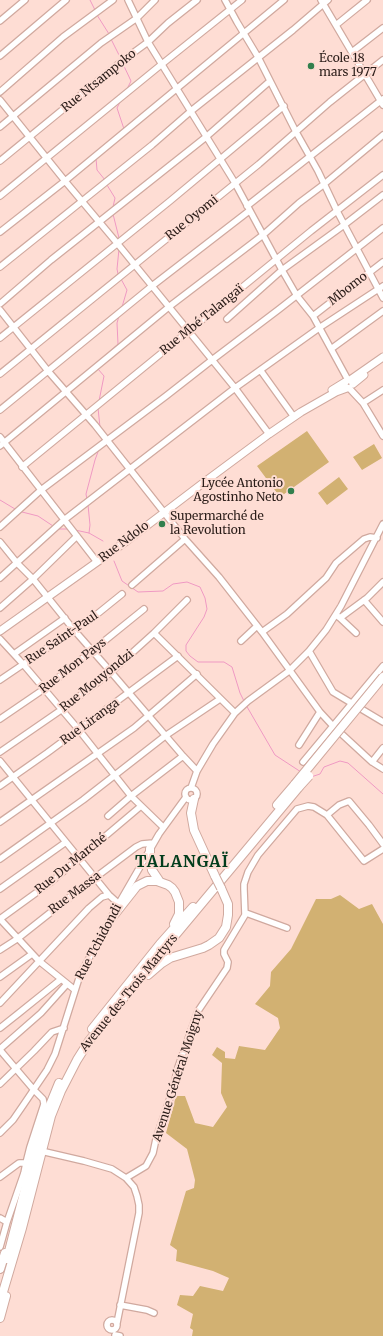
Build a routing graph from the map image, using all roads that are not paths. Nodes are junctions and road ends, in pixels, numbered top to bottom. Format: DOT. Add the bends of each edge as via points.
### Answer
graph roads {
  1 [pos="25,0"];
  2 [pos="66,0"];
  3 [pos="113,0"];
  4 [pos="128,0"];
  5 [pos="154,0"];
  6 [pos="197,0"];
  7 [pos="225,0"];
  8 [pos="242,0"];
  9 [pos="284,0"];
  10 [pos="368,0"];
  11 [pos="324,1"];
  12 [pos="231,9"];
  13 [pos="137,18"];
  14 [pos="0,21"];
  15 [pos="336,25"];
  16 [pos="383,28"];
  17 [pos="243,33"];
  18 [pos="148,42"];
  19 [pos="352,52"];
  20 [pos="0,56"];
  21 [pos="258,57"];
  22 [pos="383,60"];
  23 [pos="162,64"];
  24 [pos="364,74"];
  25 [pos="270,81"];
  26 [pos="176,88"];
  27 [pos="0,92"];
  28 [pos="0,100"];
  29 [pos="382,102"];
  30 [pos="284,106"];
  31 [pos="191,111"];
  32 [pos="13,116"];
  33 [pos="0,127"];
  34 [pos="296,132"];
  35 [pos="383,135"];
  36 [pos="30,137"];
  37 [pos="206,137"];
  38 [pos="310,157"];
  39 [pos="46,158"];
  40 [pos="220,160"];
  41 [pos="0,161"];
  42 [pos="383,175"];
  43 [pos="65,181"];
  44 [pos="235,183"];
  45 [pos="323,185"];
  46 [pos="383,195"];
  47 [pos="0,196"];
  48 [pos="81,201"];
  49 [pos="248,208"];
  50 [pos="336,211"];
  51 [pos="100,221"];
  52 [pos="344,225"];
  53 [pos="383,228"];
  54 [pos="0,232"];
  55 [pos="263,235"];
  56 [pos="117,243"];
  57 [pos="357,248"];
  58 [pos="276,260"];
  59 [pos="383,262"];
  60 [pos="134,264"];
  61 [pos="0,267"];
  62 [pos="282,270"];
  63 [pos="369,273"];
  64 [pos="152,286"];
  65 [pos="381,287"];
  66 [pos="297,296"];
  67 [pos="383,298"];
  68 [pos="0,304"];
  69 [pos="170,306"];
  70 [pos="0,310"];
  71 [pos="383,311"];
  72 [pos="313,316"];
  73 [pos="227,319"];
  74 [pos="14,327"];
  75 [pos="320,328"];
  76 [pos="189,331"];
  77 [pos="0,338"];
  78 [pos="31,348"];
  79 [pos="331,349"];
  80 [pos="383,357"];
  81 [pos="212,360"];
  82 [pos="383,361"];
  83 [pos="48,371"];
  84 [pos="261,371"];
  85 [pos="0,374"];
  86 [pos="350,384"];
  87 [pos="235,388"];
  88 [pos="383,390"];
  89 [pos="65,392"];
  90 [pos="363,403"];
  91 [pos="0,410"];
  92 [pos="86,415"];
  93 [pos="294,417"];
  94 [pos="382,429"];
  95 [pos="269,434"];
  96 [pos="383,436"];
  97 [pos="0,437"];
  98 [pos="107,441"];
  99 [pos="2,445"];
  100 [pos="22,467"];
  101 [pos="130,470"];
  102 [pos="41,490"];
  103 [pos="164,512"];
  104 [pos="64,520"];
  105 [pos="0,527"];
  106 [pos="382,529"];
  107 [pos="77,536"];
  108 [pos="376,538"];
  109 [pos="185,539"];
  110 [pos="0,542"];
  111 [pos="97,562"];
  112 [pos="17,563"];
  113 [pos="0,578"];
  114 [pos="33,579"];
  115 [pos="383,582"];
  116 [pos="132,585"];
  117 [pos="122,594"];
  118 [pos="48,597"];
  119 [pos="187,600"];
  120 [pos="364,600"];
  121 [pos="0,608"];
  122 [pos="144,609"];
  123 [pos="338,616"];
  124 [pos="65,618"];
  125 [pos="383,622"];
  126 [pos="257,626"];
  127 [pos="74,630"];
  128 [pos="0,631"];
  129 [pos="262,632"];
  130 [pos="154,633"];
  131 [pos="356,633"];
  132 [pos="0,639"];
  133 [pos="241,641"];
  134 [pos="92,651"];
  135 [pos="309,651"];
  136 [pos="14,654"];
  137 [pos="178,656"];
  138 [pos="23,664"];
  139 [pos="383,666"];
  140 [pos="289,670"];
  141 [pos="111,672"];
  142 [pos="197,674"];
  143 [pos="383,677"];
  144 [pos="0,680"];
  145 [pos="383,685"];
  146 [pos="44,689"];
  147 [pos="129,693"];
  148 [pos="220,699"];
  149 [pos="353,703"];
  150 [pos="61,710"];
  151 [pos="320,712"];
  152 [pos="235,713"];
  153 [pos="148,715"];
  154 [pos="0,719"];
  155 [pos="383,722"];
  156 [pos="333,726"];
  157 [pos="79,730"];
  158 [pos="165,736"];
  159 [pos="299,745"];
  160 [pos="383,748"];
  161 [pos="0,752"];
  162 [pos="97,754"];
  163 [pos="182,756"];
  164 [pos="0,761"];
  165 [pos="303,762"];
  166 [pos="372,762"];
  167 [pos="383,769"];
  168 [pos="197,771"];
  169 [pos="115,776"];
  170 [pos="12,777"];
  171 [pos="0,786"];
  172 [pos="297,786"];
  173 [pos="191,788"];
  174 [pos="131,796"];
  175 [pos="186,797"];
  176 [pos="194,799"];
  177 [pos="31,800"];
  178 [pos="142,806"];
  179 [pos="327,815"];
  180 [pos="108,816"];
  181 [pos="0,822"];
  182 [pos="50,823"];
  183 [pos="163,827"];
  184 [pos="66,842"];
  185 [pos="383,844"];
  186 [pos="151,846"];
  187 [pos="383,849"];
  188 [pos="0,858"];
  189 [pos="79,859"];
  190 [pos="95,878"];
  191 [pos="160,882"];
  192 [pos="0,889"];
  193 [pos="109,895"];
  194 [pos="119,904"];
  195 [pos="246,913"];
  196 [pos="0,919"];
  197 [pos="111,919"];
  198 [pos="287,928"];
  199 [pos="17,939"];
  200 [pos="160,944"];
  201 [pos="0,950"];
  202 [pos="32,954"];
  203 [pos="39,961"];
  204 [pos="0,977"];
  205 [pos="60,980"];
  206 [pos="66,984"];
  207 [pos="75,990"];
  208 [pos="0,1003"];
  209 [pos="120,1004"];
  210 [pos="0,1028"];
  211 [pos="64,1028"];
  212 [pos="0,1050"];
  213 [pos="16,1069"];
  214 [pos="0,1084"];
  215 [pos="34,1090"];
  216 [pos="0,1132"];
  217 [pos="41,1151"];
  218 [pos="26,1163"];
  219 [pos="0,1177"];
  220 [pos="126,1178"];
  221 [pos="21,1207"];
  222 [pos="0,1218"];
  223 [pos="7,1222"];
  224 [pos="0,1247"];
  225 [pos="12,1262"];
  226 [pos="0,1269"];
  227 [pos="0,1285"];
  228 [pos="0,1302"];
  229 [pos="119,1307"];
  230 [pos="154,1313"];
  231 [pos="0,1318"];
  232 [pos="117,1336"];
  1 -- 14 [label="street"];
  2 -- 20 [label="street"];
  3 -- 27 [label="street" via="63,38"];
  4 -- 13 [label="street"];
  5 -- 13 [label="street"];
  6 -- 18 [label="street, Rue Ntsampoko"];
  7 -- 12 [label="street"];
  8 -- 12 [label="street"];
  9 -- 17 [label="street"];
  10 -- 15 [label="street"];
  11 -- 15 [label="street"];
  11 -- 21 [label="street" via="293,30"];
  12 -- 17 [label="street"];
  12 -- 23 [label="street"];
  13 -- 18 [label="street"];
  13 -- 32 [label="street" via="101,43"];
  15 -- 19 [label="street"];
  16 -- 19 [label="street"];
  17 -- 21 [label="street"];
  17 -- 26 [label="street"];
  18 -- 23 [label="street"];
  18 -- 36 [label="street, Rue Ntsampoko"];
  19 -- 24 [label="street"];
  21 -- 25 [label="street"];
  21 -- 31 [label="street"];
  22 -- 24 [label="street, Rue Oyomi"];
  23 -- 26 [label="street"];
  23 -- 39 [label="street"];
  24 -- 29 [label="street"];
  24 -- 34 [label="street, Rue Oyomi"];
  25 -- 30 [label="street"];
  25 -- 37 [label="street"];
  26 -- 31 [label="street"];
  26 -- 43 [label="street"];
  28 -- 32 [label="street"];
  29 -- 38 [label="street"];
  30 -- 34 [label="street"];
  30 -- 40 [label="street"];
  31 -- 37 [label="street"];
  31 -- 48 [label="street"];
  32 -- 33 [label="street"];
  32 -- 36 [label="street"];
  34 -- 38 [label="street"];
  34 -- 44 [label="street, Rue Oyomi"];
  35 -- 45 [label="street"];
  36 -- 39 [label="street"];
  36 -- 41 [label="street, Rue Ntsampoko"];
  37 -- 40 [label="street"];
  37 -- 51 [label="street"];
  38 -- 45 [label="street"];
  38 -- 49 [label="street"];
  39 -- 43 [label="street"];
  39 -- 47 [label="street"];
  40 -- 44 [label="street"];
  40 -- 56 [label="street"];
  42 -- 50 [label="street, Rue Mbé Talangaï"];
  43 -- 48 [label="street"];
  43 -- 54 [label="street"];
  44 -- 49 [label="street"];
  44 -- 60 [label="street, Rue Oyomi"];
  45 -- 50 [label="street"];
  45 -- 55 [label="street"];
  46 -- 52 [label="street"];
  48 -- 51 [label="street"];
  48 -- 61 [label="street"];
  49 -- 55 [label="street"];
  49 -- 64 [label="street"];
  50 -- 52 [label="street"];
  50 -- 58 [label="street, Rue Mbé Talangaï"];
  51 -- 56 [label="street"];
  51 -- 68 [label="street"];
  52 -- 57 [label="street"];
  52 -- 62 [label="street"];
  53 -- 57 [label="street"];
  55 -- 58 [label="street"];
  55 -- 69 [label="street"];
  56 -- 60 [label="street"];
  56 -- 74 [label="street"];
  57 -- 63 [label="street"];
  57 -- 66 [label="street"];
  58 -- 62 [label="street"];
  58 -- 76 [label="street, Rue Mbé Talangaï"];
  59 -- 63 [label="street, Mbomo"];
  60 -- 64 [label="street"];
  60 -- 78 [label="street, Rue Oyomi"];
  62 -- 66 [label="street"];
  62 -- 73 [label="street"];
  63 -- 65 [label="street"];
  63 -- 72 [label="street, Mbomo"];
  64 -- 69 [label="street"];
  64 -- 83 [label="street"];
  65 -- 67 [label="street"];
  65 -- 75 [label="street"];
  66 -- 72 [label="street"];
  66 -- 81 [label="street"];
  69 -- 76 [label="street"];
  69 -- 89 [label="street"];
  70 -- 74 [label="street"];
  71 -- 79 [label="street"];
  72 -- 75 [label="street"];
  74 -- 77 [label="street"];
  74 -- 78 [label="street"];
  75 -- 79 [label="street"];
  75 -- 84 [label="street"];
  76 -- 81 [label="street"];
  76 -- 92 [label="street, Rue Mbé Talangaï"];
  78 -- 83 [label="street"];
  78 -- 85 [label="street, Rue Oyomi"];
  79 -- 86 [label="street"];
  80 -- 86 [label="main road"];
  81 -- 87 [label="street"];
  81 -- 98 [label="street"];
  82 -- 86 [label="main road"];
  83 -- 89 [label="street"];
  83 -- 91 [label="street"];
  84 -- 87 [label="street"];
  84 -- 93 [label="street"];
  86 -- 90 [label="street"];
  86 -- 93 [label="main road, Rue Ndolo"];
  87 -- 95 [label="street"];
  87 -- 101 [label="street"];
  88 -- 90 [label="street"];
  89 -- 92 [label="street"];
  89 -- 99 [label="street"];
  90 -- 94 [label="street"];
  92 -- 98 [label="street"];
  92 -- 100 [label="street, Rue Mbé Talangaï"];
  93 -- 95 [label="main road, Rue Ndolo"];
  94 -- 96 [label="street"];
  95 -- 103 [label="main road, Rue Ndolo"];
  97 -- 99 [label="street"];
  98 -- 101 [label="street"];
  98 -- 102 [label="street"];
  99 -- 100 [label="street"];
  100 -- 102 [label="street"];
  101 -- 103 [label="street"];
  101 -- 104 [label="street"];
  102 -- 104 [label="street"];
  102 -- 105 [label="street"];
  103 -- 109 [label="street"];
  103 -- 111 [label="main road, Rue Ndolo"];
  104 -- 107 [label="street"];
  104 -- 112 [label="street"];
  106 -- 108 [label="street"];
  107 -- 111 [label="street"];
  107 -- 114 [label="street"];
  108 -- 123 [label="street"];
  108 -- 129 [label="street" via="364,539 336,563 326,578 287,614"];
  109 -- 116 [label="street"];
  109 -- 126 [label="street"];
  110 -- 112 [label="street"];
  111 -- 118 [label="main road, Rue Ndolo"];
  112 -- 113 [label="street"];
  112 -- 114 [label="street"];
  114 -- 118 [label="street"];
  114 -- 121 [label="street"];
  115 -- 120 [label="street"];
  117 -- 127 [label="street, Rue Saint-Paul"];
  118 -- 124 [label="street"];
  118 -- 128 [label="main road, Rue Ndolo"];
  119 -- 130 [label="street, Rue Mouyondzi"];
  120 -- 123 [label="street"];
  120 -- 125 [label="street"];
  122 -- 134 [label="street, Rue Mon Pays"];
  123 -- 131 [label="street"];
  123 -- 135 [label="street"];
  124 -- 127 [label="street"];
  124 -- 136 [label="street"];
  126 -- 129 [label="street"];
  126 -- 133 [label="street"];
  127 -- 134 [label="street"];
  127 -- 138 [label="street, Rue Saint-Paul"];
  129 -- 140 [label="street"];
  130 -- 137 [label="street"];
  130 -- 141 [label="street, Rue Mouyondzi"];
  132 -- 136 [label="street"];
  134 -- 141 [label="street"];
  134 -- 146 [label="street, Rue Mon Pays"];
  135 -- 140 [label="street"];
  135 -- 149 [label="street" via="331,690"];
  136 -- 138 [label="street"];
  137 -- 142 [label="street"];
  137 -- 147 [label="street, Rue Liranga"];
  138 -- 144 [label="street, Rue Saint-Paul"];
  138 -- 146 [label="street"];
  139 -- 149 [label="street"];
  140 -- 151 [label="street"];
  140 -- 152 [label="street" via="248,700"];
  141 -- 147 [label="street"];
  141 -- 150 [label="street, Rue Mouyondzi"];
  142 -- 148 [label="street"];
  142 -- 153 [label="street"];
  143 -- 172 [label="highway, bridge"];
  145 -- 172 [label="highway, bridge"];
  146 -- 150 [label="street"];
  146 -- 154 [label="street, Rue Mon Pays"];
  147 -- 153 [label="street"];
  147 -- 157 [label="street, Rue Liranga"];
  148 -- 152 [label="street"];
  148 -- 158 [label="street"];
  149 -- 155 [label="street"];
  149 -- 156 [label="street"];
  150 -- 157 [label="street"];
  150 -- 161 [label="street, Rue Mouyondzi"];
  151 -- 156 [label="street"];
  151 -- 159 [label="street"];
  152 -- 168 [label="street" via="217,736"];
  153 -- 158 [label="street"];
  153 -- 162 [label="street"];
  156 -- 165 [label="street"];
  156 -- 166 [label="street"];
  157 -- 162 [label="street"];
  157 -- 170 [label="street, Rue Liranga"];
  158 -- 163 [label="street"];
  158 -- 169 [label="street"];
  160 -- 166 [label="street"];
  162 -- 169 [label="street"];
  162 -- 177 [label="street"];
  163 -- 168 [label="street"];
  163 -- 174 [label="street"];
  164 -- 170 [label="street"];
  166 -- 167 [label="street"];
  168 -- 173 [label="street"];
  169 -- 174 [label="street"];
  169 -- 182 [label="street"];
  170 -- 171 [label="street, Rue Liranga"];
  170 -- 177 [label="street"];
  172 -- 200 [label="highway, Avenue des Trois Martyrs"];
  172 -- 209 [label="highway, Avenue des Trois Martyrs"];
  173 -- 175 [label="street" via="186,790"];
  173 -- 176 [label="street" via="197,792"];
  174 -- 178 [label="street"];
  174 -- 180 [label="street"];
  175 -- 176 [label="street"];
  175 -- 183 [label="street, Rue Tchidondi"];
  176 -- 209 [label="highway, bridge" via="190,813 194,830 228,904 226,927 219,938 209,945 162,963"];
  177 -- 181 [label="street"];
  177 -- 182 [label="street"];
  178 -- 183 [label="street"];
  178 -- 189 [label="street, Rue Du Marché"];
  179 -- 185 [label="street" via="349,801"];
  179 -- 187 [label="street" via="364,861"];
  179 -- 195 [label="street" via="311,806 302,807 294,812 270,840 246,878"];
  182 -- 184 [label="street"];
  182 -- 188 [label="street"];
  183 -- 186 [label="street, Rue Tchidondi"];
  184 -- 189 [label="street"];
  184 -- 192 [label="street"];
  186 -- 190 [label="street, Rue Massa" via="137,846"];
  186 -- 191 [label="highway" via="152,870"];
  186 -- 194 [label="street, Rue Tchidondi"];
  189 -- 190 [label="street"];
  189 -- 196 [label="street, Rue Du Marché"];
  190 -- 193 [label="street"];
  190 -- 199 [label="street, Rue Massa"];
  191 -- 197 [label="highway" via="146,881 136,886"];
  191 -- 200 [label="highway" via="175,892 180,908 176,920"];
  193 -- 194 [label="street"];
  193 -- 203 [label="street" via="94,903"];
  194 -- 197 [label="street, Rue Tchidondi"];
  195 -- 198 [label="street"];
  195 -- 220 [label="street, Avenue Général Moigny" via="224,950 227,968 198,1011 177,1070 150,1161"];
  196 -- 199 [label="street"];
  197 -- 207 [label="street, Rue Tchidondi" via="85,965"];
  199 -- 201 [label="street, Rue Massa"];
  199 -- 202 [label="street"];
  200 -- 221 [label="highway, Avenue des Trois Martyrs" via="99,1019 70,1061 53,1094 41,1126"];
  202 -- 203 [label="street"];
  202 -- 204 [label="street"];
  203 -- 205 [label="street"];
  203 -- 208 [label="street"];
  205 -- 206 [label="street"];
  205 -- 210 [label="street"];
  206 -- 207 [label="street"];
  206 -- 212 [label="street" via="41,1013"];
  207 -- 211 [label="street, Rue Tchidondi"];
  209 -- 217 [label="highway, Avenue des Trois Martyrs" via="89,1041 68,1075 51,1116"];
  211 -- 213 [label="street" via="52,1032"];
  211 -- 215 [label="street, Rue Tchidondi" via="55,1054"];
  212 -- 213 [label="street"];
  213 -- 214 [label="street"];
  213 -- 215 [label="street"];
  215 -- 216 [label="street, Rue Tchidondi" via="13,1120"];
  215 -- 218 [label="street" via="43,1099 44,1104"];
  217 -- 220 [label="street" via="98,1164"];
  217 -- 225 [label="highway, Avenue des Trois Martyrs"];
  218 -- 219 [label="street" via="19,1163"];
  218 -- 223 [label="street"];
  220 -- 229 [label="street" via="134,1187 139,1205"];
  221 -- 226 [label="highway" via="13,1224"];
  221 -- 227 [label="highway, Avenue des Trois Martyrs"];
  222 -- 223 [label="street"];
  223 -- 224 [label="street"];
  225 -- 228 [label="highway, Avenue des Trois Martyrs"];
  225 -- 231 [label="highway"];
  229 -- 230 [label="street"];
  229 -- 232 [label="street" via="115,1323"];
}
